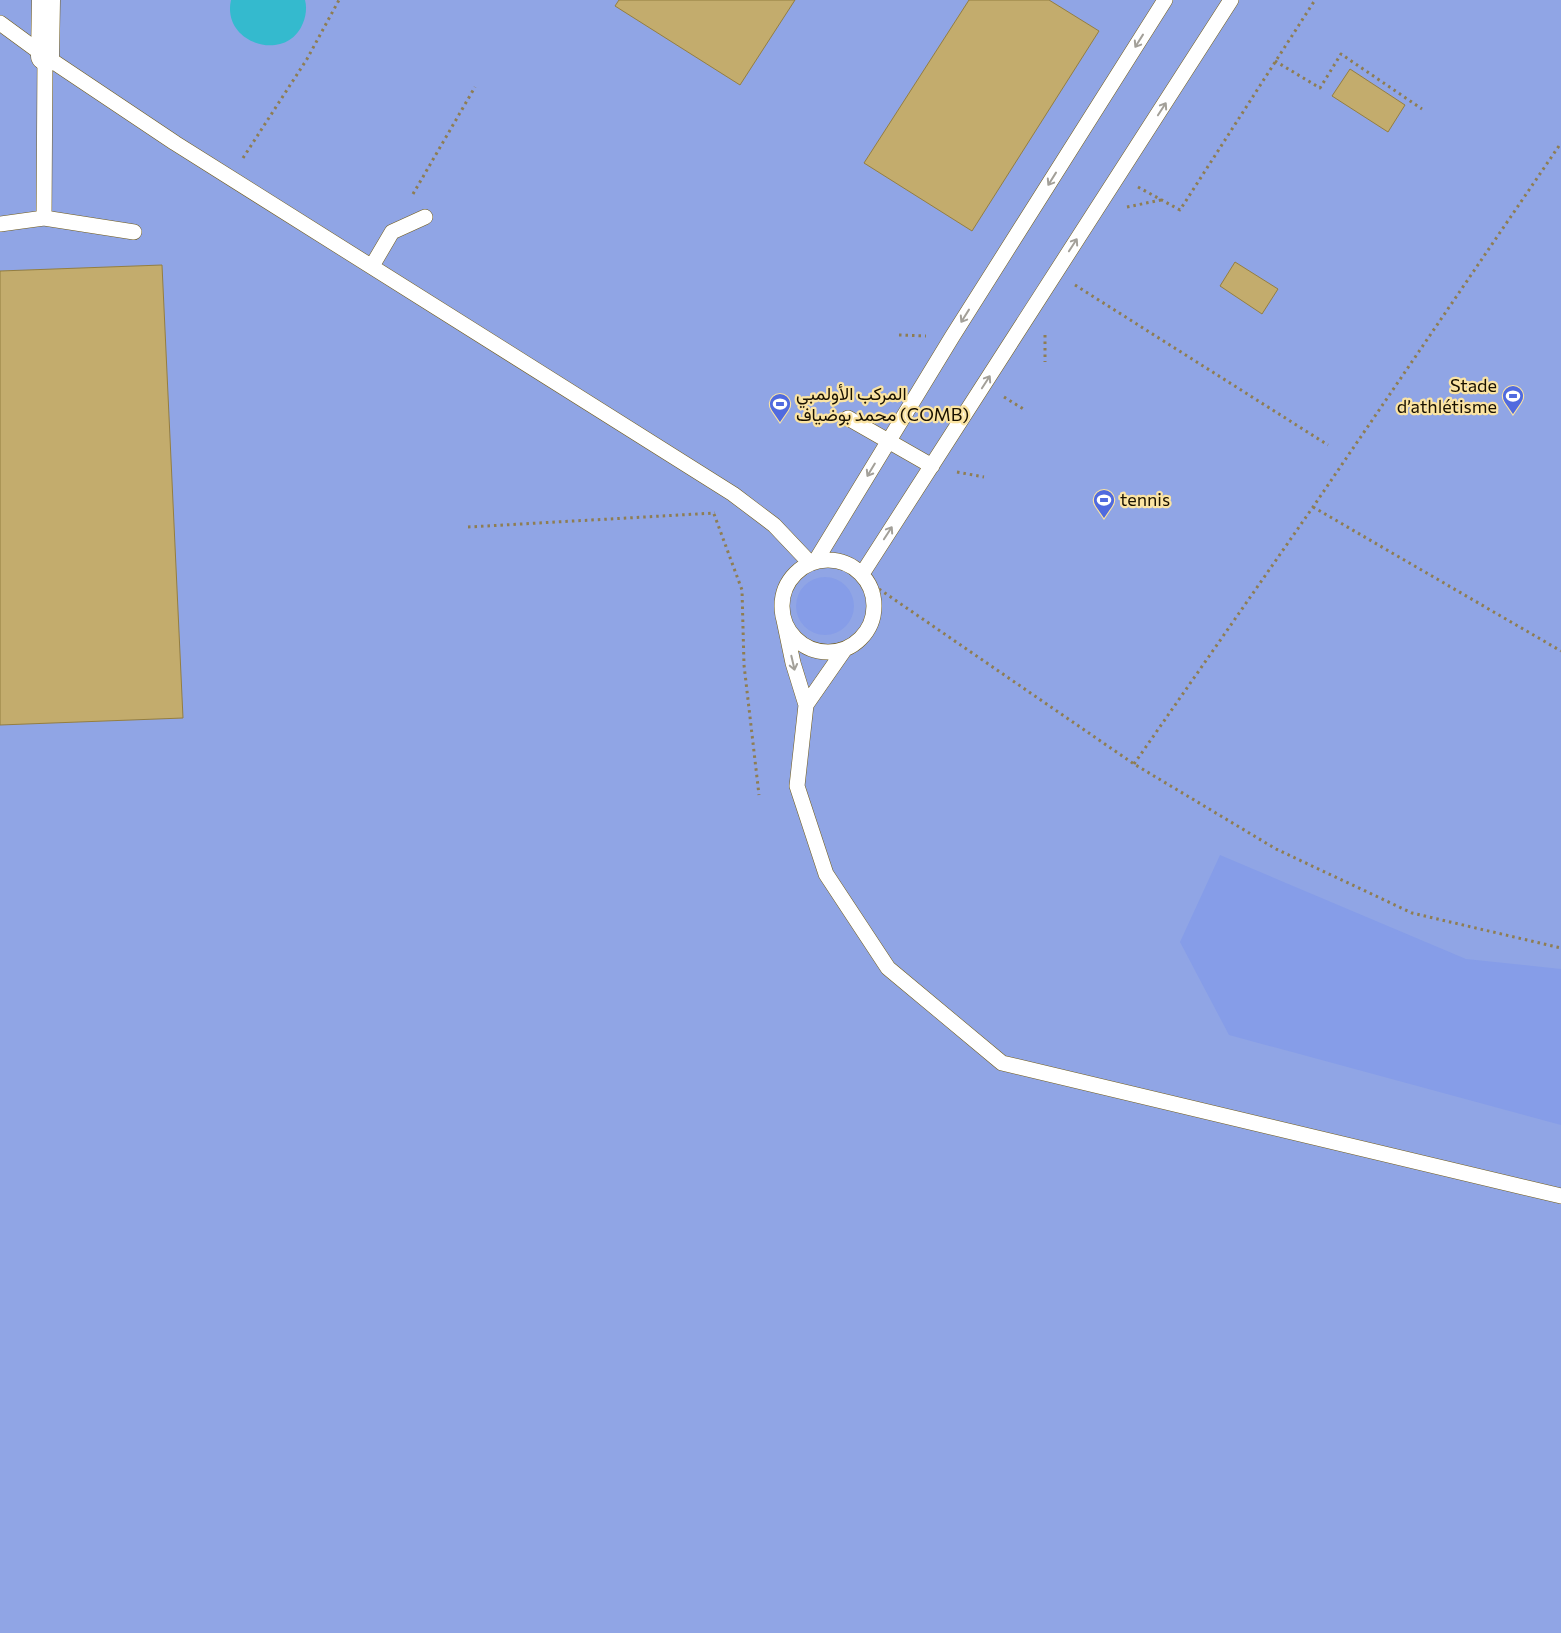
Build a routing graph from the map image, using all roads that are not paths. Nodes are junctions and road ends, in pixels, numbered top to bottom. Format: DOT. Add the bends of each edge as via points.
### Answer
graph roads {
  1 [pos="46,0"];
  2 [pos="1165,0"];
  3 [pos="1231,0"];
  4 [pos="0,23"];
  5 [pos="45,56"];
  6 [pos="425,217"];
  7 [pos="44,218"];
  8 [pos="0,224"];
  9 [pos="134,232"];
  10 [pos="372,266"];
  11 [pos="848,418"];
  12 [pos="888,441"];
  13 [pos="932,466"];
  14 [pos="813,563"];
  15 [pos="865,578"];
  16 [pos="784,620"];
  17 [pos="844,649"];
  18 [pos="806,705"];
  19 [pos="1561,1196"];
  1 -- 5 [label="street"];
  2 -- 12 [label="lane, one-way"];
  13 -- 3 [label="lane, one-way"];
  4 -- 5 [label="lane"];
  5 -- 7 [label="lane"];
  5 -- 10 [label="lane" via="175,143"];
  6 -- 10 [label="lane" via="392,232"];
  7 -- 8 [label="lane"];
  7 -- 9 [label="lane"];
  10 -- 14 [label="lane" via="732,494 774,524"];
  11 -- 12 [label="lane"];
  12 -- 13 [label="lane"];
  12 -- 14 [label="lane, one-way"];
  15 -- 13 [label="lane, one-way"];
  14 -- 15 [label="lane" via="840,562"];
  14 -- 16 [label="lane" via="796,573 786,587 782,603"];
  15 -- 17 [label="lane" via="873,594 872,621 856,643"];
  16 -- 17 [label="lane" via="793,636 808,647 826,652"];
  16 -- 18 [label="lane, one-way"];
  17 -- 18 [label="lane"];
  18 -- 19 [label="lane" via="797,786 826,874 888,968 1002,1063"];
}
